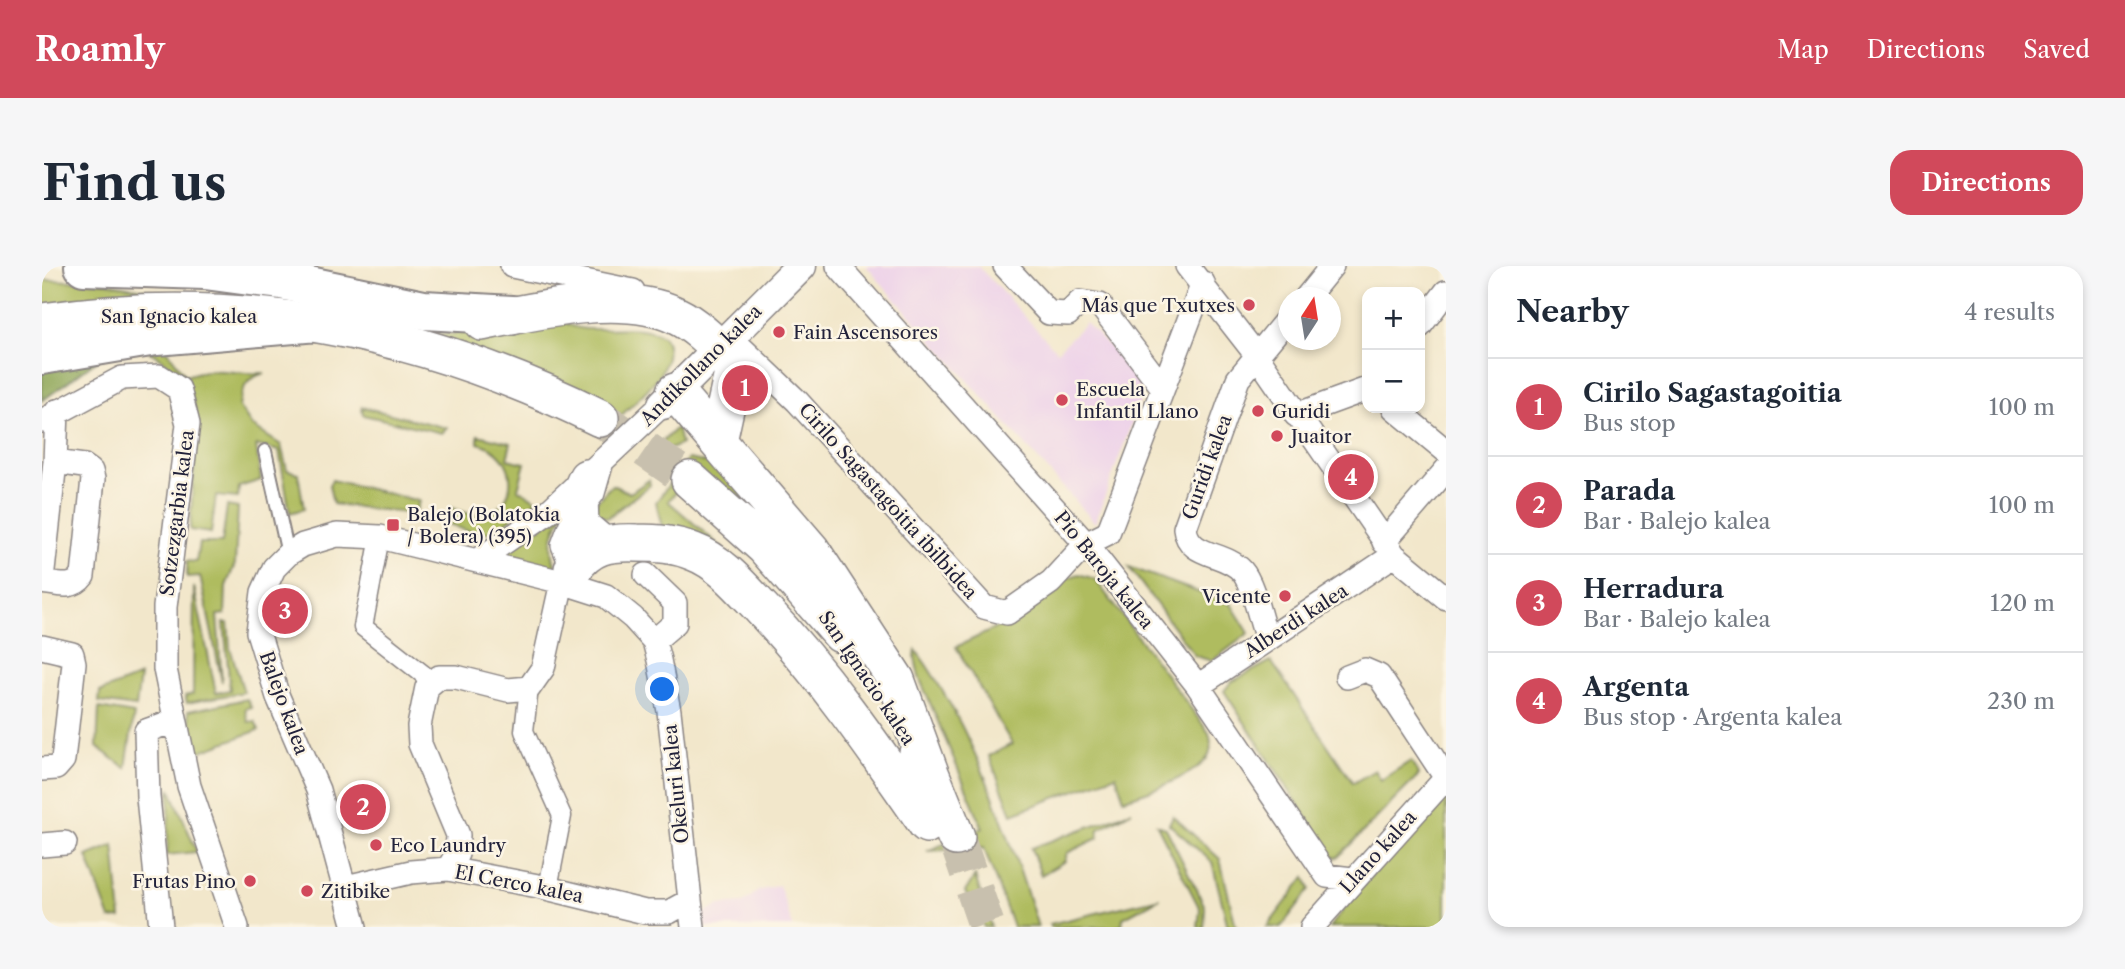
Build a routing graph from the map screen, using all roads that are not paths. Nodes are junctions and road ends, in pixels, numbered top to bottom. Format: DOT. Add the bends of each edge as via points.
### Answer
graph roads {
  1 [pos="84,266"];
  2 [pos="512,266"];
  3 [pos="801,266"];
  4 [pos="838,266"];
  5 [pos="1005,266"];
  6 [pos="1332,266"];
  7 [pos="127,269"];
  8 [pos="546,274"];
  9 [pos="1195,275"];
  10 [pos="1315,287"];
  11 [pos="1445,297"];
  12 [pos="650,307"];
  13 [pos="561,309"];
  14 [pos="512,315"];
  15 [pos="1425,320"];
  16 [pos="42,322"];
  17 [pos="332,325"];
  18 [pos="1278,327"];
  19 [pos="1237,331"];
  20 [pos="1278,331"];
  21 [pos="724,342"];
  22 [pos="42,355"];
  23 [pos="1258,357"];
  24 [pos="1163,388"];
  25 [pos="1362,391"];
  26 [pos="669,398"];
  27 [pos="1400,413"];
  28 [pos="1296,415"];
  29 [pos="49,416"];
  30 [pos="718,441"];
  31 [pos="594,448"];
  32 [pos="265,451"];
  33 [pos="1446,451"];
  34 [pos="55,462"];
  35 [pos="1442,483"];
  36 [pos="578,513"];
  37 [pos="380,537"];
  38 [pos="601,544"];
  39 [pos="1086,544"];
  40 [pos="1389,549"];
  41 [pos="288,554"];
  42 [pos="477,561"];
  43 [pos="646,575"];
  44 [pos="567,576"];
  45 [pos="42,581"];
  46 [pos="1446,598"];
  47 [pos="1267,639"];
  48 [pos="653,641"];
  49 [pos="42,648"];
  50 [pos="1347,677"];
  51 [pos="433,682"];
  52 [pos="1198,687"];
  53 [pos="528,688"];
  54 [pos="177,730"];
  55 [pos="42,769"];
  56 [pos="930,773"];
  57 [pos="1446,778"];
  58 [pos="939,835"];
  59 [pos="448,869"];
  60 [pos="1352,879"];
  61 [pos="346,887"];
  62 [pos="548,888"];
  63 [pos="689,901"];
  64 [pos="162,927"];
  65 [pos="236,927"];
  66 [pos="355,927"];
  67 [pos="693,927"];
  68 [pos="1311,927"];
  1 -- 7 [label="highway"];
  2 -- 8 [label="street"];
  3 -- 21 [label="street, Andikollano kalea"];
  4 -- 39 [label="street, Pio Baroja kalea"];
  5 -- 24 [label="street" via="1049,313 1068,314 1080,302 1100,305"];
  6 -- 10 [label="street"];
  7 -- 14 [label="highway" via="205,270 281,280 424,310"];
  7 -- 17 [label="highway"];
  8 -- 12 [label="street" via="638,292"];
  8 -- 13 [label="street" via="565,288"];
  9 -- 19 [label="street"];
  9 -- 24 [label="street, Cirilo Sagastagoitia ibilbidea"];
  11 -- 15 [label="street"];
  12 -- 13 [label="main road" via="617,303"];
  12 -- 21 [label="main road" via="679,316"];
  13 -- 14 [label="main road"];
  14 -- 17 [label="main road" via="481,322"];
  16 -- 17 [label="main road, San Ignacio kalea" via="215,312"];
  17 -- 22 [label="highway" via="156,336"];
  17 -- 31 [label="main road, San Ignacio kalea" via="424,348 489,371"];
  18 -- 19 [label="street" via="1252,337"];
  19 -- 23 [label="street"];
  20 -- 23 [label="street, Guridi kalea"];
  21 -- 26 [label="street, Andikollano kalea"];
  21 -- 30 [label="main road" via="735,363"];
  21 -- 39 [label="street, Cirilo Sagastagoitia ibilbidea" via="797,401 984,607 994,612 1016,609 1051,582"];
  23 -- 28 [label="street"];
  23 -- 47 [label="street, Guridi kalea" via="1238,379 1185,528 1186,541 1193,547 1221,556 1243,572"];
  24 -- 39 [label="street, Cirilo Sagastagoitia ibilbidea" via="1108,533"];
  25 -- 28 [label="street"];
  26 -- 30 [label="main road"];
  26 -- 31 [label="street, Andikollano kalea"];
  27 -- 33 [label="street"];
  28 -- 40 [label="street"];
  29 -- 34 [label="street, Sotzezgarbia kalea"];
  29 -- 54 [label="street, Sotzezgarbia kalea" via="122,378 159,376 179,389 188,424 165,607 165,669"];
  30 -- 56 [label="main road" via="811,550 896,680"];
  31 -- 36 [label="main road"];
  31 -- 42 [label="street, Andikollano kalea" via="547,513"];
  32 -- 41 [label="lane"];
  34 -- 45 [label="street, Sotzezgarbia kalea"];
  34 -- 45 [label="street, Sotzezgarbia kalea" via="84,466 93,479 83,576 69,585"];
  35 -- 40 [label="street, Alberdi kalea"];
  36 -- 38 [label="main road" via="580,526"];
  36 -- 44 [label="street" via="563,545"];
  37 -- 41 [label="street" via="337,535"];
  37 -- 42 [label="street"];
  37 -- 51 [label="street" via="363,626"];
  38 -- 44 [label="main road" via="583,555"];
  38 -- 58 [label="main road" via="666,543 696,552 723,570 803,652"];
  39 -- 52 [label="street, Pio Baroja kalea"];
  40 -- 46 [label="street"];
  40 -- 47 [label="street, Alberdi kalea"];
  41 -- 61 [label="street, Balejo kalea" via="274,568 263,592 258,632 278,696 318,790"];
  42 -- 44 [label="street"];
  43 -- 48 [label="street" via="675,603 675,623"];
  44 -- 48 [label="street, Okeluri kalea" via="606,596"];
  44 -- 53 [label="street" via="543,668"];
  47 -- 52 [label="street, Alberdi kalea"];
  48 -- 63 [label="street, Okeluri kalea" via="669,711"];
  49 -- 55 [label="street" via="65,650 74,663 63,760 56,768"];
  50 -- 57 [label="street, Llano kalea" via="1365,670 1379,676"];
  51 -- 53 [label="street" via="439,677 456,677 508,690"];
  51 -- 59 [label="street" via="427,687 420,744 458,835 457,854"];
  52 -- 60 [label="street, Pio Baroja kalea" via="1327,876"];
  53 -- 62 [label="street" via="524,731 562,816"];
  54 -- 64 [label="street" via="165,724 146,731"];
  54 -- 65 [label="street, Sotzezgarbia kalea" via="189,786"];
  56 -- 58 [label="main road, San Ignacio kalea"];
  56 -- 58 [label="main road, San Ignacio kalea" via="876,684 814,599 744,527 684,488 834,655"];
  57 -- 60 [label="street, Llano kalea"];
  59 -- 61 [label="street, El Cerco kalea"];
  59 -- 62 [label="street, El Cerco kalea"];
  60 -- 68 [label="street, Llano kalea"];
  61 -- 66 [label="street, Balejo kalea"];
  62 -- 63 [label="street, El Cerco kalea" via="645,912 669,912"];
  63 -- 67 [label="street, Okeluri kalea"];
}
